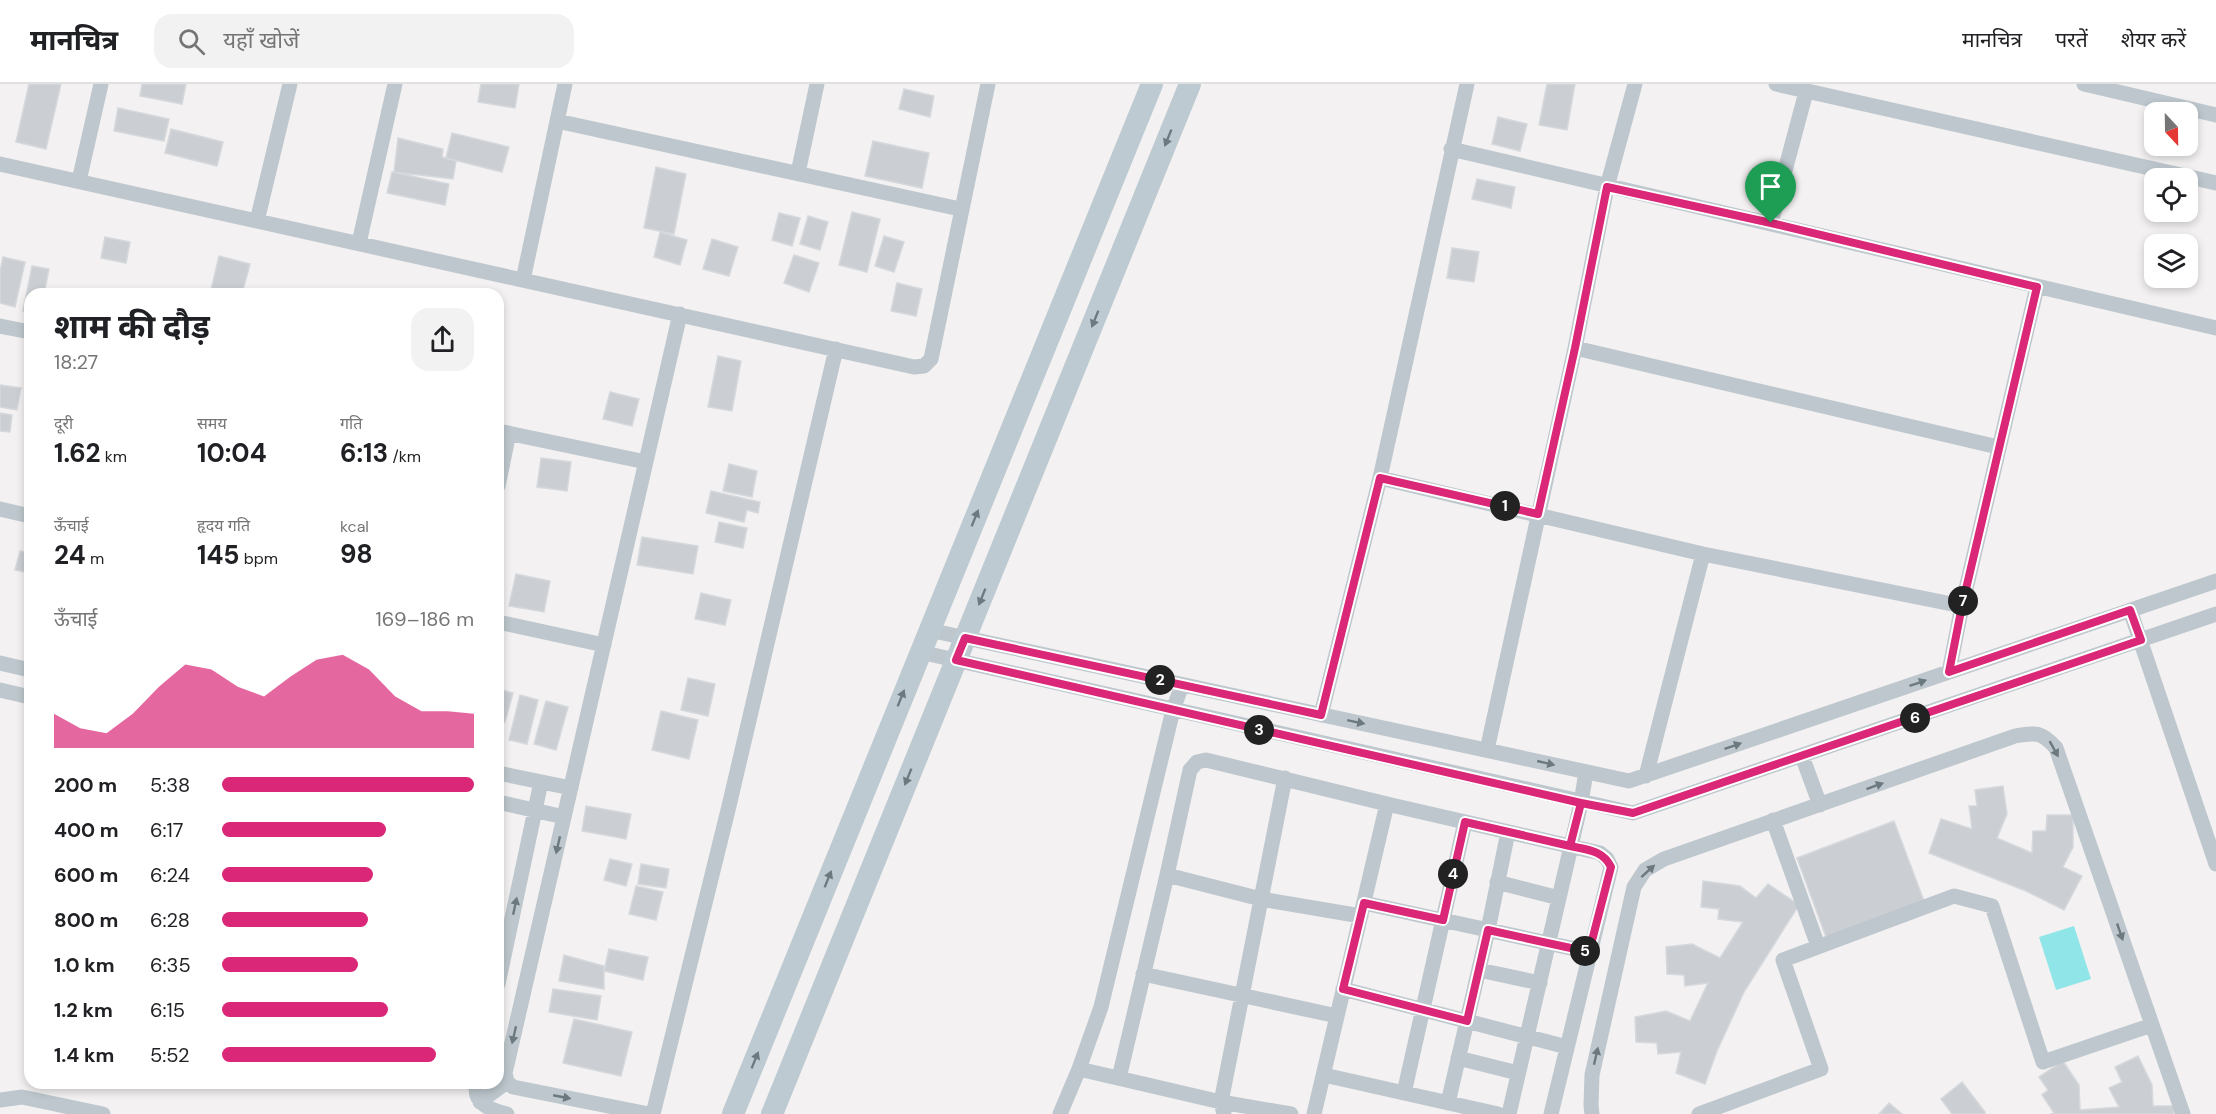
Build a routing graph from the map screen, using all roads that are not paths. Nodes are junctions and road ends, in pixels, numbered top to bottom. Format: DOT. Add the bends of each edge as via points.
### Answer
graph roads {
  1 [pos="101,84"];
  2 [pos="290,84"];
  3 [pos="395,84"];
  4 [pos="565,84"];
  5 [pos="817,84"];
  6 [pos="988,84"];
  7 [pos="1152,84"];
  8 [pos="1190,84"];
  9 [pos="1467,84"];
  10 [pos="1635,84"];
  11 [pos="1776,84"];
  12 [pos="2084,84"];
  13 [pos="1806,92"];
  14 [pos="2216,115"];
  15 [pos="557,121"];
  16 [pos="1451,149"];
  17 [pos="0,164"];
  18 [pos="798,173"];
  19 [pos="79,181"];
  20 [pos="2216,183"];
  21 [pos="1607,187"];
  22 [pos="960,208"];
  23 [pos="257,221"];
  24 [pos="1771,223"];
  25 [pos="359,243"];
  26 [pos="523,280"];
  27 [pos="2037,287"];
  28 [pos="680,314"];
  29 [pos="0,326"];
  30 [pos="2216,328"];
  31 [pos="24,331"];
  32 [pos="1575,348"];
  33 [pos="836,349"];
  34 [pos="504,432"];
  35 [pos="1998,447"];
  36 [pos="646,462"];
  37 [pos="1380,478"];
  38 [pos="0,509"];
  39 [pos="1538,514"];
  40 [pos="24,515"];
  41 [pos="1703,554"];
  42 [pos="2216,581"];
  43 [pos="1962,606"];
  44 [pos="2130,610"];
  45 [pos="2216,614"];
  46 [pos="504,623"];
  47 [pos="929,630"];
  48 [pos="965,638"];
  49 [pos="2141,640"];
  50 [pos="604,645"];
  51 [pos="920,652"];
  52 [pos="956,660"];
  53 [pos="0,663"];
  54 [pos="24,669"];
  55 [pos="1949,672"];
  56 [pos="1182,685"];
  57 [pos="0,690"];
  58 [pos="24,696"];
  59 [pos="1173,710"];
  60 [pos="1321,715"];
  61 [pos="1487,750"];
  62 [pos="1802,756"];
  63 [pos="1586,772"];
  64 [pos="504,774"];
  65 [pos="1646,776"];
  66 [pos="1285,778"];
  67 [pos="541,782"];
  68 [pos="571,788"];
  69 [pos="504,803"];
  70 [pos="1581,803"];
  71 [pos="1387,804"];
  72 [pos="1820,805"];
  73 [pos="535,810"];
  74 [pos="564,817"];
  75 [pos="1773,820"];
  76 [pos="1465,822"];
  77 [pos="1508,832"];
  78 [pos="1570,846"];
  79 [pos="2216,864"];
  80 [pos="1167,875"];
  81 [pos="1497,882"];
  82 [pos="1559,898"];
  83 [pos="1261,899"];
  84 [pos="1362,910"];
  85 [pos="1443,920"];
  86 [pos="1488,930"];
  87 [pos="1549,944"];
  88 [pos="1818,946"];
  89 [pos="1589,952"];
  90 [pos="504,956"];
  91 [pos="1479,970"];
  92 [pos="1143,974"];
  93 [pos="1540,984"];
  94 [pos="1343,989"];
  95 [pos="1242,997"];
  96 [pos="1422,1010"];
  97 [pos="1337,1016"];
  98 [pos="1467,1021"];
  99 [pos="2152,1025"];
  100 [pos="1527,1036"];
  101 [pos="1567,1047"];
  102 [pos="1458,1058"];
  103 [pos="1079,1069"];
  104 [pos="1518,1073"];
  105 [pos="1324,1075"];
  106 [pos="1119,1078"];
  107 [pos="507,1082"];
  108 [pos="504,1084"];
  109 [pos="476,1089"];
  110 [pos="498,1089"];
  111 [pos="1404,1093"];
  112 [pos="0,1100"];
  113 [pos="480,1102"];
  114 [pos="1448,1103"];
  115 [pos="1222,1108"];
  116 [pos="103,1114"];
  117 [pos="507,1114"];
  118 [pos="651,1114"];
  119 [pos="733,1114"];
  120 [pos="772,1114"];
  121 [pos="1060,1114"];
  122 [pos="1291,1114"];
  123 [pos="1314,1114"];
  124 [pos="1498,1114"];
  125 [pos="1509,1114"];
  126 [pos="1551,1114"];
  127 [pos="1592,1114"];
  128 [pos="1699,1114"];
  129 [pos="2183,1114"];
  1 -- 19 [label="street"];
  2 -- 23 [label="street"];
  3 -- 25 [label="street"];
  4 -- 15 [label="street"];
  5 -- 18 [label="street"];
  6 -- 22 [label="street"];
  47 -- 7 [label="street, one-way"];
  8 -- 48 [label="street, one-way"];
  9 -- 16 [label="street"];
  10 -- 21 [label="street"];
  11 -- 13 [label="street"];
  12 -- 14 [label="street"];
  13 -- 20 [label="street"];
  13 -- 24 [label="street"];
  15 -- 18 [label="street"];
  15 -- 26 [label="street"];
  16 -- 21 [label="street"];
  16 -- 37 [label="street"];
  17 -- 19 [label="street"];
  18 -- 22 [label="street"];
  19 -- 23 [label="street"];
  21 -- 24 [label="street"];
  21 -- 32 [label="street"];
  22 -- 33 [label="street" via="931,359 924,366 914,367"];
  23 -- 25 [label="street"];
  24 -- 27 [label="street"];
  25 -- 26 [label="street"];
  26 -- 28 [label="street"];
  27 -- 30 [label="street"];
  27 -- 35 [label="street"];
  28 -- 33 [label="street"];
  28 -- 36 [label="street"];
  29 -- 31 [label="street"];
  32 -- 35 [label="street"];
  32 -- 39 [label="street"];
  33 -- 118 [label="street" via="726,817"];
  34 -- 36 [label="street"];
  35 -- 43 [label="street"];
  36 -- 50 [label="street"];
  37 -- 39 [label="street"];
  37 -- 60 [label="street"];
  38 -- 40 [label="street"];
  39 -- 41 [label="street"];
  39 -- 61 [label="street"];
  41 -- 43 [label="street"];
  41 -- 65 [label="street"];
  42 -- 44 [label="street"];
  43 -- 55 [label="street"];
  44 -- 49 [label="street"];
  44 -- 55 [label="street"];
  45 -- 49 [label="street"];
  46 -- 50 [label="street"];
  47 -- 48 [label="street"];
  47 -- 51 [label="street"];
  48 -- 52 [label="street"];
  48 -- 56 [label="street"];
  49 -- 62 [label="street"];
  49 -- 79 [label="street"];
  50 -- 68 [label="street"];
  51 -- 52 [label="street"];
  119 -- 51 [label="street, one-way"];
  52 -- 59 [label="street"];
  52 -- 120 [label="street, one-way"];
  53 -- 54 [label="street"];
  65 -- 55 [label="street, one-way"];
  56 -- 59 [label="street"];
  56 -- 60 [label="street"];
  57 -- 58 [label="street"];
  59 -- 70 [label="street"];
  59 -- 103 [label="street" via="1101,1007"];
  60 -- 61 [label="street, one-way"];
  61 -- 63 [label="street, one-way"];
  62 -- 70 [label="street" via="1633,813"];
  62 -- 72 [label="street"];
  63 -- 65 [label="street" via="1629,781"];
  63 -- 70 [label="street"];
  64 -- 67 [label="street"];
  66 -- 71 [label="street"];
  66 -- 80 [label="street" via="1206,760 1197,762 1190,770"];
  66 -- 83 [label="street"];
  67 -- 68 [label="street"];
  67 -- 73 [label="street"];
  68 -- 74 [label="street"];
  69 -- 73 [label="street"];
  70 -- 78 [label="street"];
  71 -- 76 [label="street"];
  71 -- 84 [label="street"];
  72 -- 75 [label="street"];
  72 -- 99 [label="street, one-way" via="2015,736 2046,736 2056,748"];
  73 -- 74 [label="street"];
  90 -- 73 [label="street, one-way"];
  74 -- 107 [label="street, one-way" via="505,1073"];
  75 -- 88 [label="street"];
  127 -- 75 [label="street, one-way" via="1592,1076 1634,887 1645,870 1664,859"];
  76 -- 77 [label="street"];
  76 -- 85 [label="street"];
  77 -- 78 [label="street"];
  77 -- 81 [label="street"];
  78 -- 82 [label="street"];
  78 -- 89 [label="street" via="1600,853 1611,867"];
  80 -- 83 [label="street"];
  80 -- 92 [label="street"];
  81 -- 82 [label="street"];
  81 -- 86 [label="street"];
  82 -- 87 [label="street"];
  83 -- 84 [label="street"];
  83 -- 95 [label="street"];
  84 -- 85 [label="street"];
  84 -- 94 [label="street"];
  85 -- 86 [label="street"];
  85 -- 96 [label="street"];
  86 -- 87 [label="street"];
  86 -- 91 [label="street"];
  87 -- 89 [label="street"];
  87 -- 93 [label="street"];
  88 -- 99 [label="street" via="1954,896 1992,906 2043,1062"];
  88 -- 128 [label="street" via="1783,960 1821,1069"];
  89 -- 101 [label="street"];
  91 -- 93 [label="street"];
  91 -- 98 [label="street"];
  92 -- 95 [label="street"];
  92 -- 106 [label="street"];
  93 -- 100 [label="street"];
  94 -- 96 [label="street"];
  94 -- 97 [label="street"];
  95 -- 97 [label="street"];
  95 -- 115 [label="street"];
  96 -- 98 [label="street"];
  96 -- 111 [label="street"];
  97 -- 105 [label="street"];
  98 -- 100 [label="street"];
  98 -- 102 [label="street"];
  99 -- 129 [label="street"];
  100 -- 101 [label="street"];
  100 -- 104 [label="street"];
  101 -- 126 [label="street"];
  102 -- 104 [label="street"];
  102 -- 114 [label="street"];
  103 -- 106 [label="street"];
  103 -- 121 [label="street"];
  104 -- 125 [label="street"];
  105 -- 111 [label="street"];
  105 -- 123 [label="street"];
  106 -- 115 [label="street"];
  107 -- 108 [label="street"];
  107 -- 118 [label="street, one-way" via="513,1087"];
  109 -- 113 [label="street"];
  110 -- 113 [label="street"];
  111 -- 114 [label="street"];
  112 -- 116 [label="street" via="22,1097"];
  113 -- 117 [label="street"];
  114 -- 124 [label="street"];
  115 -- 122 [label="street"];
}
